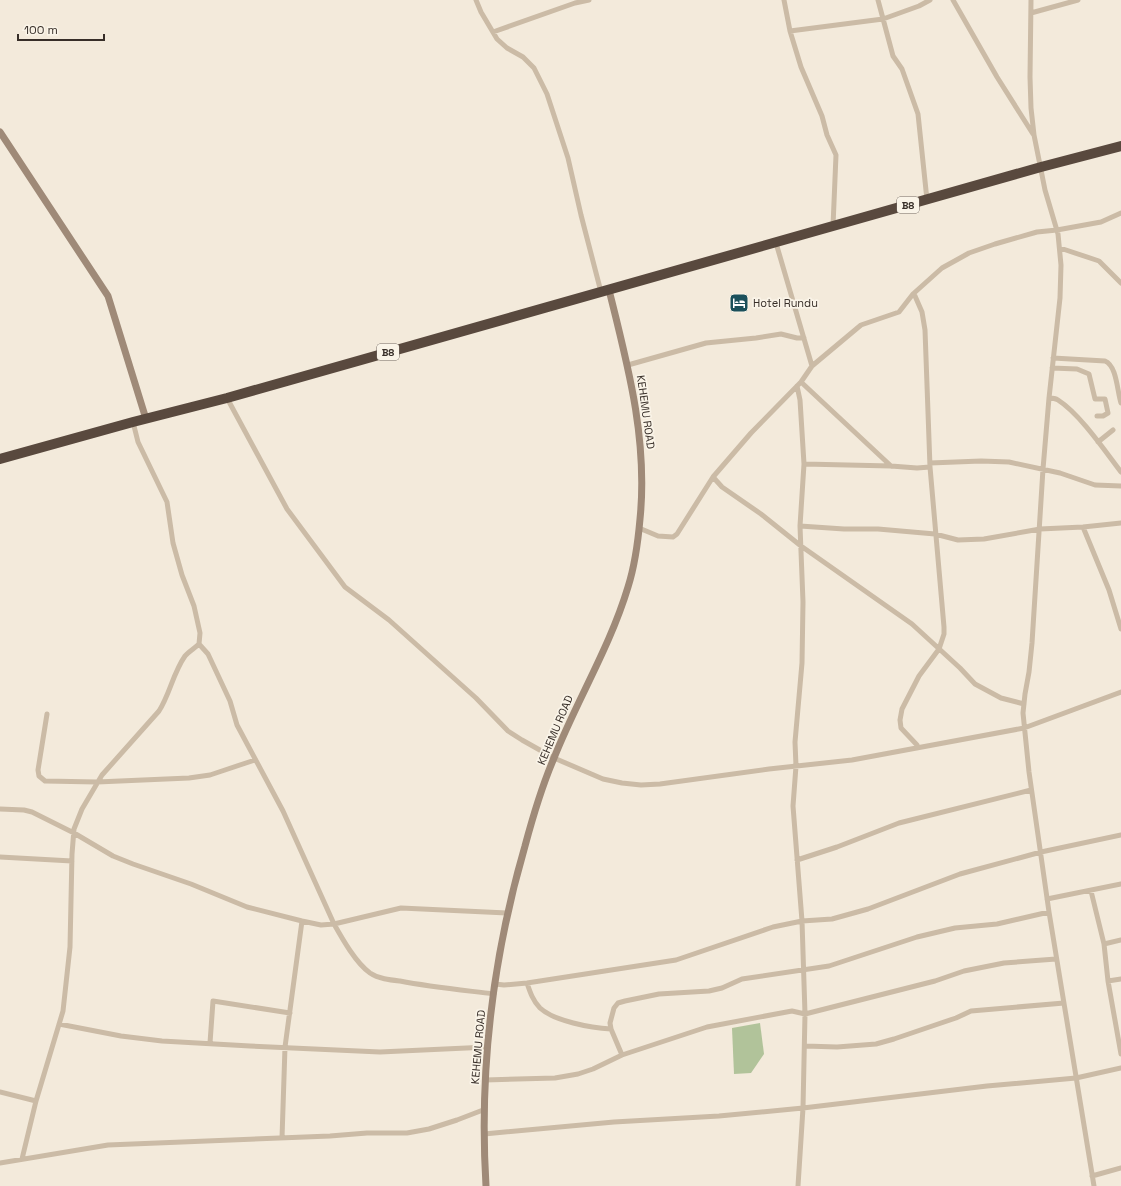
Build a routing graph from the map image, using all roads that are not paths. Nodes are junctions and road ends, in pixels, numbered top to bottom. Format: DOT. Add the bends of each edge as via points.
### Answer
graph roads {
  1 [pos="476,0"];
  2 [pos="589,0"];
  3 [pos="784,0"];
  4 [pos="878,0"];
  5 [pos="930,0"];
  6 [pos="953,0"];
  7 [pos="1031,0"];
  8 [pos="1078,0"];
  9 [pos="1031,14"];
  10 [pos="883,19"];
  11 [pos="790,31"];
  12 [pos="493,32"];
  13 [pos="0,132"];
  14 [pos="1034,135"];
  15 [pos="1121,146"];
  16 [pos="1041,167"];
  17 [pos="927,200"];
  18 [pos="1121,213"];
  19 [pos="833,226"];
  20 [pos="1057,230"];
  21 [pos="776,243"];
  22 [pos="1060,248"];
  23 [pos="1121,283"];
  24 [pos="605,291"];
  25 [pos="913,294"];
  26 [pos="804,338"];
  27 [pos="1053,358"];
  28 [pos="628,365"];
  29 [pos="812,366"];
  30 [pos="1052,368"];
  31 [pos="799,384"];
  32 [pos="227,398"];
  33 [pos="1049,398"];
  34 [pos="1121,403"];
  35 [pos="1096,416"];
  36 [pos="146,419"];
  37 [pos="133,422"];
  38 [pos="1113,430"];
  39 [pos="1098,442"];
  40 [pos="0,459"];
  41 [pos="804,464"];
  42 [pos="930,465"];
  43 [pos="891,466"];
  44 [pos="1043,469"];
  45 [pos="1121,472"];
  46 [pos="713,477"];
  47 [pos="1121,486"];
  48 [pos="1121,523"];
  49 [pos="800,526"];
  50 [pos="1083,527"];
  51 [pos="639,528"];
  52 [pos="1040,529"];
  53 [pos="935,534"];
  54 [pos="801,546"];
  55 [pos="1121,629"];
  56 [pos="199,644"];
  57 [pos="939,649"];
  58 [pos="1121,692"];
  59 [pos="1024,704"];
  60 [pos="47,714"];
  61 [pos="1024,728"];
  62 [pos="917,748"];
  63 [pos="554,758"];
  64 [pos="255,760"];
  65 [pos="796,766"];
  66 [pos="97,782"];
  67 [pos="1031,790"];
  68 [pos="0,809"];
  69 [pos="74,833"];
  70 [pos="1121,835"];
  71 [pos="1041,852"];
  72 [pos="0,857"];
  73 [pos="797,860"];
  74 [pos="72,861"];
  75 [pos="1121,884"];
  76 [pos="1091,891"];
  77 [pos="1047,899"];
  78 [pos="1049,912"];
  79 [pos="507,913"];
  80 [pos="302,921"];
  81 [pos="802,921"];
  82 [pos="334,924"];
  83 [pos="1121,940"];
  84 [pos="1104,944"];
  85 [pos="1056,959"];
  86 [pos="803,969"];
  87 [pos="1121,979"];
  88 [pos="1108,981"];
  89 [pos="527,983"];
  90 [pos="495,984"];
  91 [pos="494,994"];
  92 [pos="1064,1003"];
  93 [pos="290,1013"];
  94 [pos="805,1014"];
  95 [pos="1118,1021"];
  96 [pos="59,1024"];
  97 [pos="610,1029"];
  98 [pos="210,1043"];
  99 [pos="805,1046"];
  100 [pos="285,1047"];
  101 [pos="488,1047"];
  102 [pos="1121,1054"];
  103 [pos="622,1055"];
  104 [pos="1121,1068"];
  105 [pos="1076,1078"];
  106 [pos="485,1080"];
  107 [pos="0,1092"];
  108 [pos="36,1101"];
  109 [pos="803,1108"];
  110 [pos="483,1110"];
  111 [pos="484,1134"];
  112 [pos="282,1138"];
  113 [pos="22,1159"];
  114 [pos="0,1163"];
  115 [pos="1121,1168"];
  116 [pos="1092,1176"];
  117 [pos="486,1186"];
  118 [pos="798,1186"];
  119 [pos="1094,1186"];
  1 -- 12 [label="street"];
  2 -- 12 [label="street"];
  3 -- 11 [label="street"];
  4 -- 10 [label="street"];
  5 -- 10 [label="street"];
  6 -- 14 [label="street"];
  7 -- 9 [label="street"];
  8 -- 9 [label="street"];
  9 -- 14 [label="street" via="1030,77"];
  10 -- 11 [label="street"];
  10 -- 17 [label="street" via="893,56 902,69 918,114"];
  11 -- 19 [label="street" via="836,155"];
  12 -- 24 [label="street" via="507,48 523,57 534,68 547,94 568,158 581,215"];
  13 -- 36 [label="street" via="108,296"];
  14 -- 16 [label="street"];
  15 -- 16 [label="highway, B8"];
  16 -- 17 [label="highway, B8"];
  16 -- 20 [label="street"];
  17 -- 19 [label="highway, B8"];
  18 -- 20 [label="street" via="1101,222"];
  19 -- 21 [label="highway, B8"];
  20 -- 22 [label="street"];
  20 -- 25 [label="street" via="1016,237 969,253 942,268"];
  21 -- 24 [label="highway, B8"];
  21 -- 26 [label="street"];
  22 -- 23 [label="street" via="1099,261"];
  22 -- 27 [label="street" via="1060,298"];
  24 -- 28 [label="street, KEHEMU ROAD"];
  24 -- 32 [label="highway, B8"];
  25 -- 29 [label="street" via="899,312 861,325"];
  25 -- 42 [label="street" via="922,312 925,330"];
  26 -- 28 [label="street" via="781,334 706,343"];
  26 -- 29 [label="street"];
  27 -- 30 [label="street"];
  27 -- 34 [label="street" via="1105,360 1113,369"];
  28 -- 51 [label="street, KEHEMU ROAD" via="641,445 642,498"];
  29 -- 31 [label="street"];
  30 -- 33 [label="street"];
  30 -- 35 [label="street" via="1077,369 1090,374 1095,399 1105,399 1108,413"];
  31 -- 41 [label="street"];
  31 -- 43 [label="street"];
  31 -- 46 [label="street"];
  32 -- 36 [label="highway, B8"];
  32 -- 63 [label="street" via="287,509 345,587 395,625 476,698 508,731"];
  33 -- 39 [label="street" via="1058,400 1071,411"];
  33 -- 44 [label="street"];
  36 -- 37 [label="highway, B8"];
  37 -- 40 [label="highway, B8"];
  37 -- 56 [label="street" via="138,442 167,502 173,543 194,606 200,634"];
  38 -- 39 [label="street"];
  39 -- 45 [label="street"];
  41 -- 43 [label="street"];
  41 -- 49 [label="street"];
  42 -- 43 [label="street" via="917,468"];
  42 -- 44 [label="street" via="981,461 1009,462"];
  42 -- 53 [label="street"];
  44 -- 47 [label="street" via="1095,485"];
  44 -- 52 [label="street"];
  46 -- 51 [label="street" via="673,537 658,536"];
  46 -- 54 [label="street" via="722,487"];
  48 -- 50 [label="street"];
  49 -- 53 [label="street"];
  49 -- 54 [label="street"];
  50 -- 52 [label="street"];
  50 -- 55 [label="street" via="1109,590"];
  51 -- 63 [label="street, KEHEMU ROAD" via="632,572 620,612"];
  52 -- 53 [label="street" via="984,539 958,540"];
  52 -- 59 [label="street" via="1032,643"];
  53 -- 57 [label="street" via="944,627"];
  54 -- 57 [label="street" via="912,624"];
  54 -- 65 [label="street" via="803,636 795,742"];
  56 -- 64 [label="street" via="208,654 230,701 237,725"];
  56 -- 66 [label="street" via="185,656 159,711"];
  57 -- 59 [label="street" via="983,690"];
  57 -- 62 [label="street" via="918,676 901,715 901,728"];
  58 -- 61 [label="street"];
  59 -- 61 [label="street"];
  60 -- 66 [label="street" via="38,770 41,779"];
  61 -- 62 [label="street"];
  61 -- 67 [label="street"];
  62 -- 65 [label="street" via="852,760"];
  63 -- 65 [label="street" via="603,779 641,785"];
  63 -- 79 [label="street, KEHEMU ROAD" via="530,826"];
  64 -- 66 [label="street" via="197,777"];
  64 -- 82 [label="street" via="283,811"];
  65 -- 73 [label="street" via="793,806"];
  66 -- 69 [label="street" via="82,809"];
  67 -- 71 [label="street"];
  67 -- 73 [label="street" via="899,823"];
  68 -- 69 [label="street" via="24,810"];
  69 -- 74 [label="street"];
  69 -- 80 [label="street" via="113,856 133,864 247,907"];
  70 -- 71 [label="street"];
  71 -- 77 [label="street"];
  71 -- 81 [label="street" via="960,874 868,909 832,919"];
  72 -- 74 [label="street"];
  73 -- 81 [label="street"];
  74 -- 96 [label="street" via="70,947 63,1011"];
  75 -- 76 [label="street"];
  76 -- 77 [label="street"];
  76 -- 84 [label="street"];
  77 -- 78 [label="street"];
  78 -- 85 [label="street"];
  78 -- 86 [label="street" via="997,924 955,928 829,966"];
  79 -- 82 [label="street" via="401,908"];
  79 -- 90 [label="street, KEHEMU ROAD"];
  80 -- 82 [label="street" via="321,925"];
  80 -- 93 [label="street"];
  81 -- 86 [label="street"];
  81 -- 89 [label="street" via="773,927 676,960"];
  82 -- 91 [label="street" via="363,966 376,976 432,987"];
  83 -- 84 [label="street"];
  84 -- 88 [label="street"];
  85 -- 92 [label="street"];
  85 -- 94 [label="street" via="1004,963 964,971 935,981"];
  86 -- 94 [label="street"];
  86 -- 97 [label="street" via="742,979 709,991 659,994 618,1003 614,1008"];
  87 -- 88 [label="street"];
  88 -- 95 [label="street"];
  89 -- 90 [label="street"];
  89 -- 97 [label="street" via="538,1007 548,1014 594,1028"];
  90 -- 91 [label="street, KEHEMU ROAD"];
  91 -- 101 [label="street, KEHEMU ROAD"];
  92 -- 99 [label="street" via="971,1011 876,1044"];
  92 -- 105 [label="street"];
  93 -- 98 [label="street" via="213,1001"];
  93 -- 100 [label="street"];
  94 -- 99 [label="street"];
  94 -- 103 [label="street" via="792,1011 706,1027"];
  95 -- 102 [label="street"];
  96 -- 98 [label="street" via="121,1036"];
  96 -- 108 [label="street"];
  97 -- 103 [label="street"];
  98 -- 100 [label="street"];
  99 -- 109 [label="street"];
  100 -- 101 [label="street" via="380,1052"];
  100 -- 112 [label="street"];
  101 -- 106 [label="street, KEHEMU ROAD"];
  103 -- 106 [label="street" via="578,1074 555,1078"];
  104 -- 105 [label="street"];
  105 -- 109 [label="street"];
  105 -- 116 [label="street"];
  106 -- 110 [label="street, KEHEMU ROAD"];
  107 -- 108 [label="street"];
  108 -- 113 [label="street"];
  109 -- 111 [label="street"];
  109 -- 118 [label="street"];
  110 -- 111 [label="street, KEHEMU ROAD"];
  110 -- 112 [label="street" via="429,1129"];
  111 -- 117 [label="street, KEHEMU ROAD"];
  112 -- 113 [label="street" via="108,1145"];
  113 -- 114 [label="street"];
  115 -- 116 [label="street"];
  116 -- 119 [label="street"];
}
